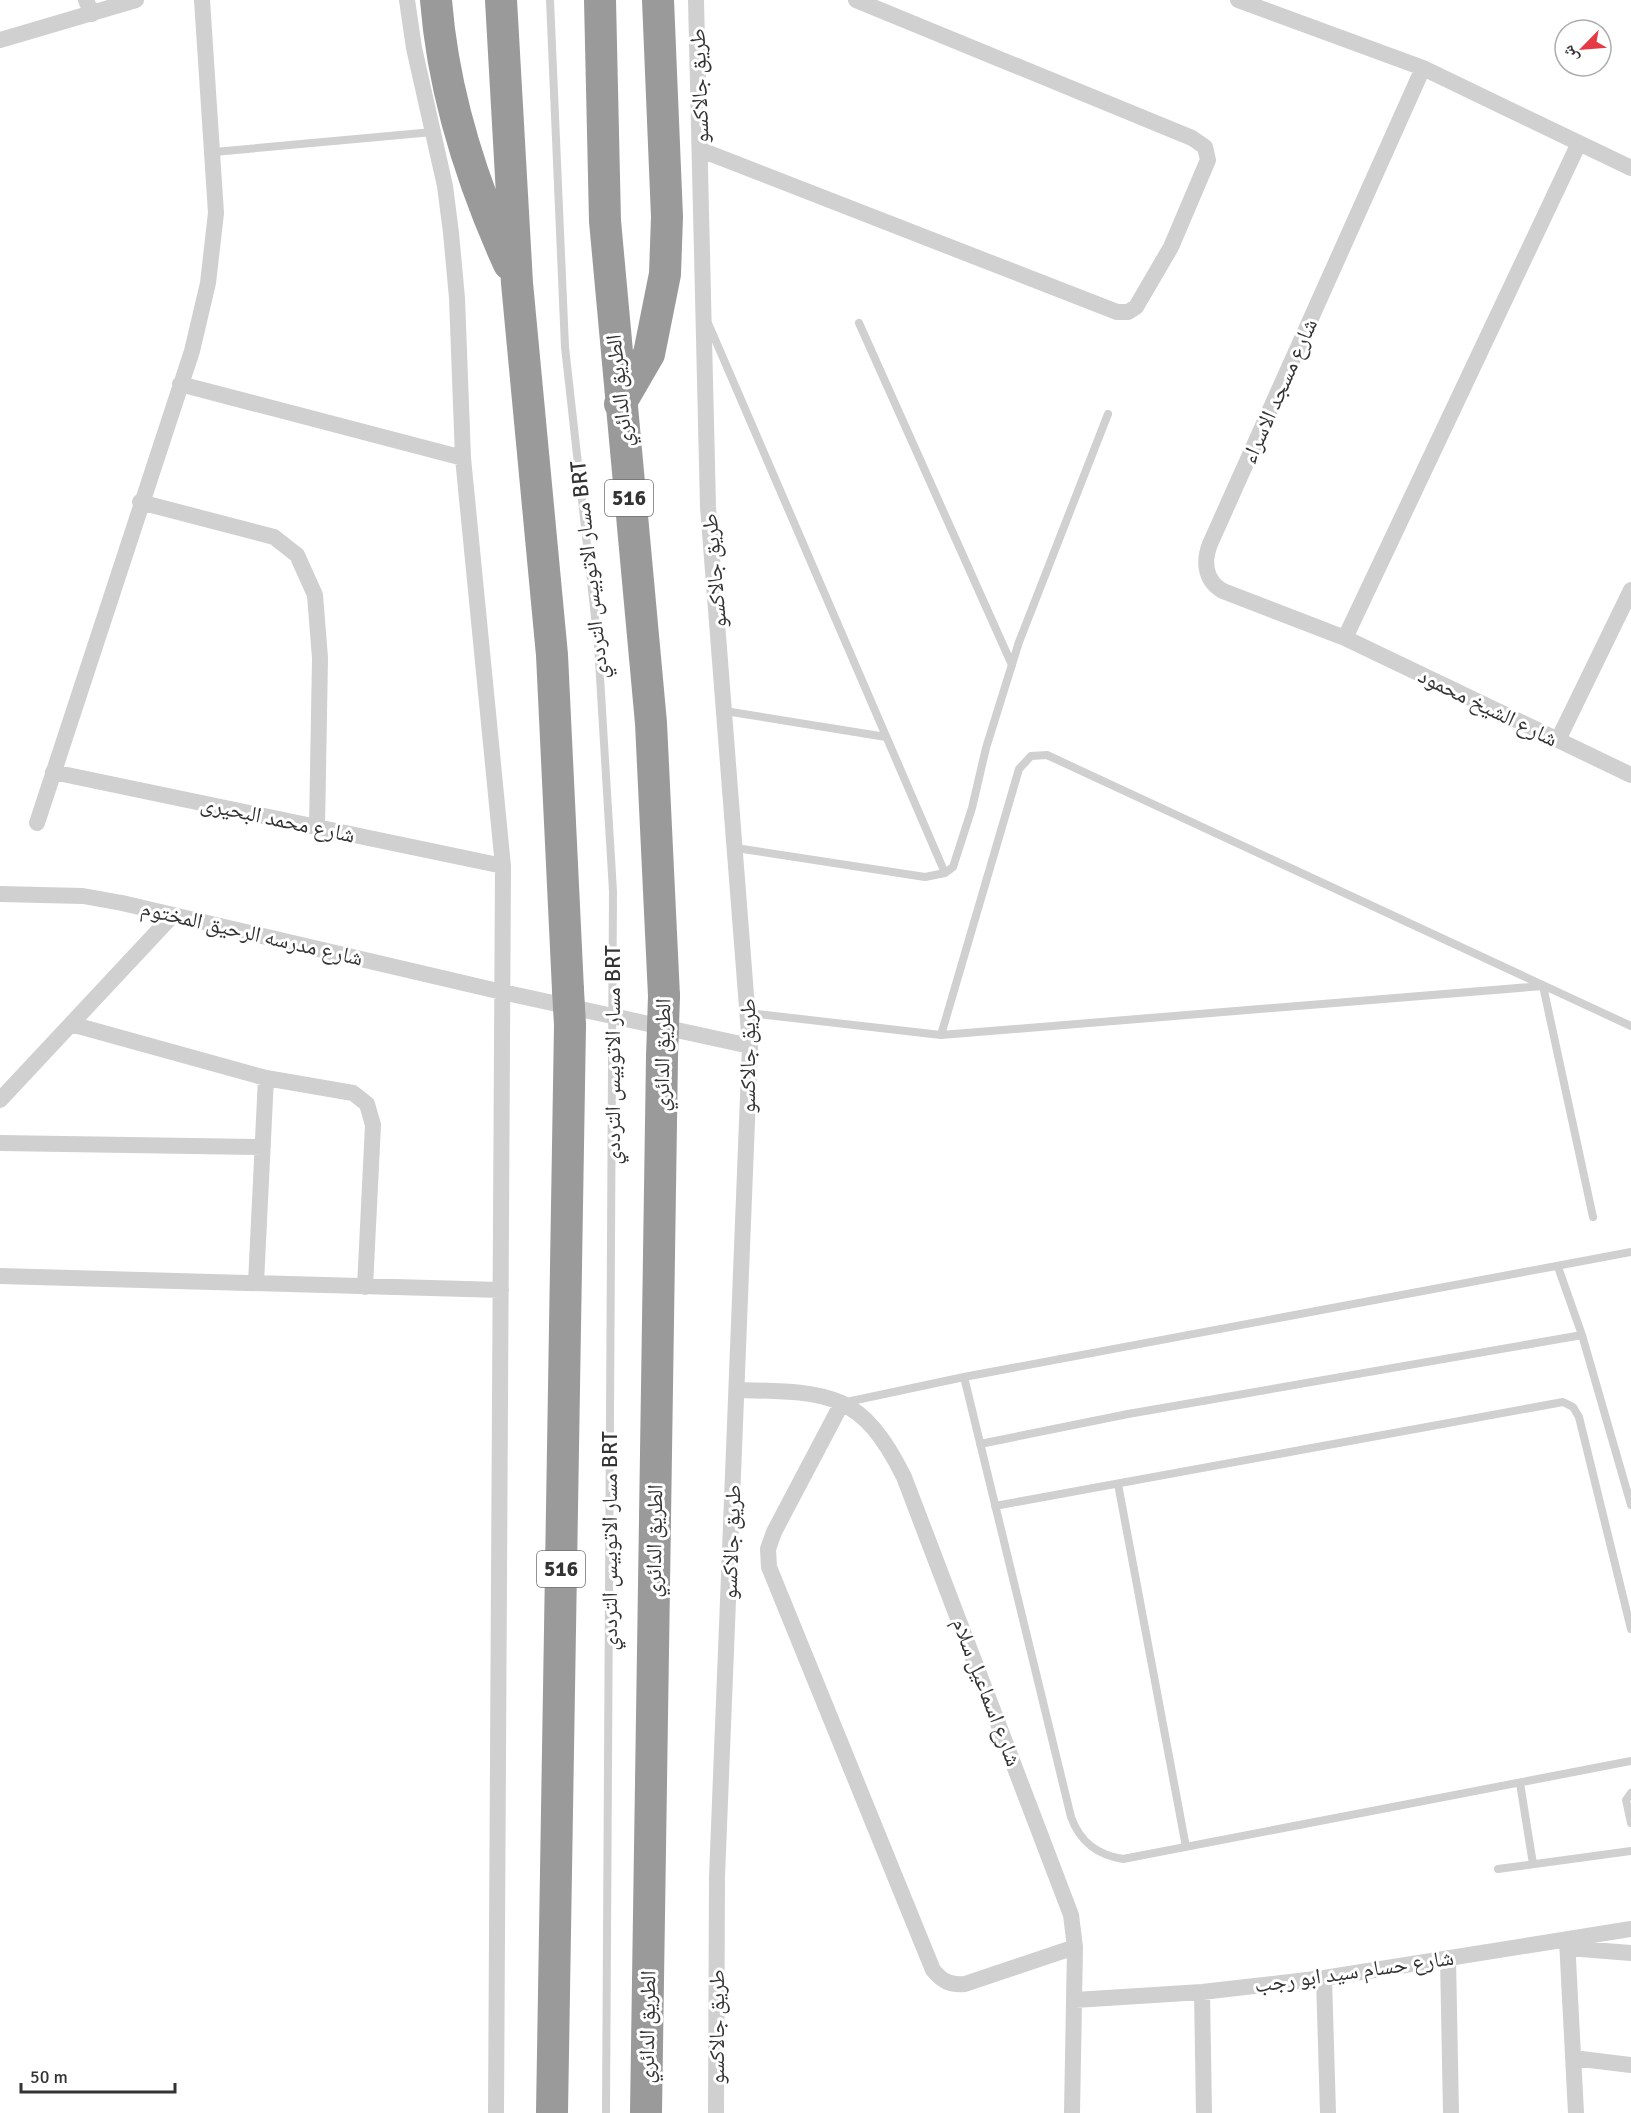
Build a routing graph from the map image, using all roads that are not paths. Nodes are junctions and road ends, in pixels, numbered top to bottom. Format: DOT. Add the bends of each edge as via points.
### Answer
graph roads {
  1 [pos="136,0"];
  2 [pos="202,0"];
  3 [pos="407,0"];
  4 [pos="436,0"];
  5 [pos="501,0"];
  6 [pos="550,0"];
  7 [pos="600,0"];
  8 [pos="658,0"];
  9 [pos="696,0"];
  10 [pos="856,0"];
  11 [pos="1238,0"];
  12 [pos="89,7"];
  13 [pos="0,40"];
  14 [pos="1423,68"];
  15 [pos="433,132"];
  16 [pos="1579,143"];
  17 [pos="701,150"];
  18 [pos="214,152"];
  19 [pos="1631,168"];
  20 [pos="517,283"];
  21 [pos="703,311"];
  22 [pos="859,323"];
  23 [pos="180,384"];
  24 [pos="620,404"];
  25 [pos="1108,414"];
  26 [pos="463,458"];
  27 [pos="140,502"];
  28 [pos="1631,590"];
  29 [pos="1345,638"];
  30 [pos="1012,664"];
  31 [pos="725,711"];
  32 [pos="886,737"];
  33 [pos="1558,740"];
  34 [pos="53,772"];
  35 [pos="1631,775"];
  36 [pos="37,823"];
  37 [pos="317,827"];
  38 [pos="736,848"];
  39 [pos="503,866"];
  40 [pos="945,873"];
  41 [pos="0,894"];
  42 [pos="172,916"];
  43 [pos="1543,986"];
  44 [pos="501,992"];
  45 [pos="748,1013"];
  46 [pos="71,1024"];
  47 [pos="1631,1026"];
  48 [pos="941,1035"];
  49 [pos="750,1046"];
  50 [pos="267,1078"];
  51 [pos="0,1100"];
  52 [pos="0,1143"];
  53 [pos="263,1147"];
  54 [pos="1593,1217"];
  55 [pos="1631,1252"];
  56 [pos="1558,1267"];
  57 [pos="0,1276"];
  58 [pos="256,1283"];
  59 [pos="365,1287"];
  60 [pos="501,1290"];
  61 [pos="1582,1335"];
  62 [pos="964,1377"];
  63 [pos="737,1390"];
  64 [pos="842,1403"];
  65 [pos="980,1444"];
  66 [pos="1118,1484"];
  67 [pos="1631,1505"];
  68 [pos="995,1506"];
  69 [pos="1631,1629"];
  70 [pos="1631,1761"];
  71 [pos="1520,1783"];
  72 [pos="1631,1793"];
  73 [pos="1631,1823"];
  74 [pos="1186,1847"];
  75 [pos="1631,1851"];
  76 [pos="1533,1864"];
  77 [pos="1498,1869"];
  78 [pos="1631,1929"];
  79 [pos="1568,1944"];
  80 [pos="1075,1947"];
  81 [pos="1631,1953"];
  82 [pos="1449,1958"];
  83 [pos="1324,1978"];
  84 [pos="1202,1992"];
  85 [pos="1075,2000"];
  86 [pos="1574,2058"];
  87 [pos="1631,2065"];
  88 [pos="496,2113"];
  89 [pos="552,2113"];
  90 [pos="606,2113"];
  91 [pos="646,2113"];
  92 [pos="716,2113"];
  93 [pos="1072,2113"];
  94 [pos="1204,2113"];
  95 [pos="1328,2113"];
  96 [pos="1451,2113"];
  97 [pos="1576,2113"];
  1 -- 12 [label="street"];
  2 -- 18 [label="street"];
  3 -- 15 [label="street"];
  4 -- 20 [label="highway" via="443,66 466,150 485,212"];
  5 -- 20 [label="highway, 516"];
  6 -- 90 [label="lane, مسار الاتوبيس الترددي BRT" via="565,347 598,644 613,891"];
  7 -- 24 [label="highway, الطريق الدائري / 516" via="605,221"];
  8 -- 24 [label="highway" via="667,217 665,274 649,354"];
  9 -- 17 [label="street, طريق جالاكسو"];
  10 -- 17 [label="street" via="1192,138 1205,147 1208,160 1171,247 1136,307 1117,312"];
  11 -- 14 [label="street"];
  12 -- 13 [label="street"];
  14 -- 16 [label="street"];
  14 -- 29 [label="street, شارع مسجد الاسراء" via="1206,558 1208,574 1216,587"];
  15 -- 18 [label="lane"];
  15 -- 26 [label="street" via="451,233"];
  16 -- 19 [label="street"];
  16 -- 29 [label="street"];
  17 -- 21 [label="street, طريق جالاكسو"];
  18 -- 23 [label="street" via="216,213 212,260 201,317"];
  20 -- 89 [label="highway, 516, bridge" via="552,655 570,1026"];
  21 -- 31 [label="street, طريق جالاكسو" via="708,507"];
  21 -- 32 [label="lane"];
  22 -- 30 [label="lane"];
  23 -- 26 [label="street"];
  23 -- 27 [label="street"];
  24 -- 91 [label="highway, الطريق الدائري / 516, bridge" via="651,723 664,996"];
  25 -- 30 [label="lane"];
  26 -- 39 [label="street"];
  27 -- 34 [label="street"];
  27 -- 37 [label="street" via="274,537 297,555 315,595"];
  28 -- 33 [label="street"];
  29 -- 33 [label="street, شارع الشيخ محمود"];
  30 -- 40 [label="lane" via="960,847 953,867"];
  31 -- 32 [label="lane"];
  31 -- 38 [label="street, طريق جالاكسو"];
  32 -- 40 [label="lane"];
  33 -- 35 [label="street, شارع الشيخ محمود"];
  34 -- 36 [label="street"];
  34 -- 37 [label="street, شارع محمد البحيرى"];
  37 -- 39 [label="street, شارع محمد البحيرى"];
  38 -- 40 [label="lane" via="925,877"];
  38 -- 45 [label="street, طريق جالاكسو"];
  39 -- 44 [label="street"];
  41 -- 42 [label="street, شارع مدرسه الرحيق المختوم" via="83,896"];
  42 -- 44 [label="street, شارع مدرسه الرحيق المختوم"];
  42 -- 46 [label="street"];
  43 -- 47 [label="lane"];
  43 -- 48 [label="lane"];
  43 -- 48 [label="lane" via="1047,755 1031,756 1019,769"];
  43 -- 54 [label="lane"];
  44 -- 49 [label="street, شارع مدرسه الرحيق المختوم"];
  44 -- 60 [label="street"];
  45 -- 48 [label="lane"];
  45 -- 49 [label="street, طريق جالاكسو"];
  46 -- 50 [label="street"];
  46 -- 51 [label="street"];
  49 -- 63 [label="street, طريق جالاكسو"];
  50 -- 53 [label="street"];
  50 -- 59 [label="street" via="353,1093 367,1104 373,1125"];
  52 -- 53 [label="street"];
  53 -- 58 [label="street"];
  55 -- 56 [label="lane"];
  56 -- 61 [label="lane"];
  56 -- 62 [label="lane"];
  57 -- 58 [label="street"];
  58 -- 59 [label="street"];
  59 -- 60 [label="street"];
  60 -- 88 [label="street"];
  61 -- 65 [label="lane"];
  61 -- 67 [label="lane"];
  62 -- 64 [label="lane"];
  62 -- 65 [label="lane"];
  63 -- 64 [label="street, شارع اسماعيل سلام" via="806,1391"];
  63 -- 92 [label="street, طريق جالاكسو" via="717,1877"];
  64 -- 80 [label="street, شارع اسماعيل سلام" via="880,1433 904,1477 1066,1899"];
  64 -- 80 [label="street" via="774,1532 768,1549 769,1567 933,1970 952,1985 965,1984"];
  65 -- 68 [label="lane"];
  66 -- 68 [label="lane"];
  66 -- 69 [label="lane" via="1563,1402 1573,1407 1579,1417"];
  66 -- 74 [label="lane"];
  68 -- 74 [label="lane" via="1075,1827 1088,1845 1110,1857 1123,1859"];
  70 -- 71 [label="lane"];
  71 -- 74 [label="lane"];
  71 -- 76 [label="lane"];
  72 -- 73 [label="lane" via="1626,1800"];
  75 -- 76 [label="lane"];
  76 -- 77 [label="lane"];
  78 -- 79 [label="street, شارع حسام سيد ابو رجب"];
  79 -- 81 [label="street"];
  79 -- 82 [label="street, شارع حسام سيد ابو رجب"];
  79 -- 86 [label="street"];
  80 -- 85 [label="street, شارع اسماعيل سلام"];
  82 -- 83 [label="street, شارع حسام سيد ابو رجب"];
  82 -- 96 [label="street"];
  83 -- 84 [label="street, شارع حسام سيد ابو رجب"];
  83 -- 95 [label="street"];
  84 -- 85 [label="street, شارع حسام سيد ابو رجب"];
  84 -- 94 [label="street"];
  85 -- 93 [label="street, شارع اسماعيل سلام"];
  86 -- 87 [label="street"];
  86 -- 97 [label="street"];
}
